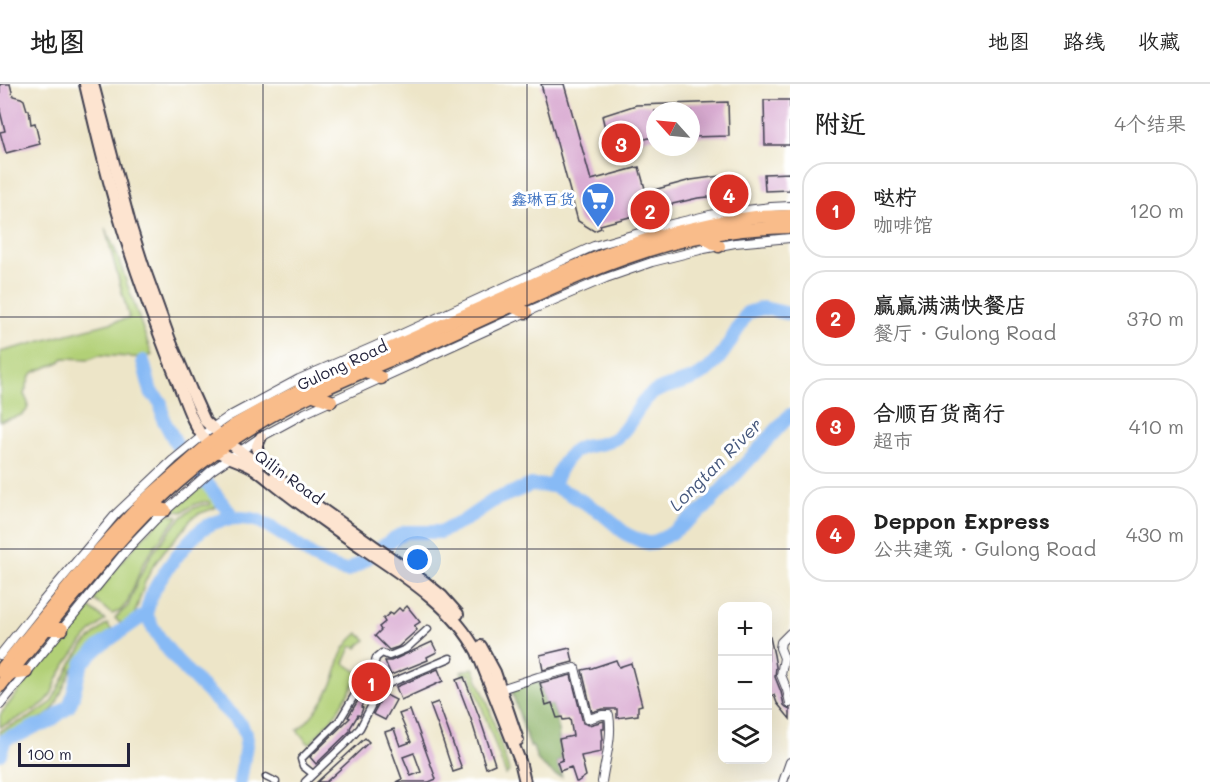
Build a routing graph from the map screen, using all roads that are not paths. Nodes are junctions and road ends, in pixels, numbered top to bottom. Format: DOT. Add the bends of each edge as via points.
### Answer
graph roads {
  1 [pos="85,84"];
  2 [pos="93,84"];
  3 [pos="790,206"];
  4 [pos="790,216"];
  5 [pos="790,227"];
  6 [pos="773,228"];
  7 [pos="755,235"];
  8 [pos="702,236"];
  9 [pos="785,239"];
  10 [pos="719,246"];
  11 [pos="579,283"];
  12 [pos="511,306"];
  13 [pos="526,312"];
  14 [pos="413,333"];
  15 [pos="413,350"];
  16 [pos="430,356"];
  17 [pos="366,371"];
  18 [pos="381,378"];
  19 [pos="312,384"];
  20 [pos="331,400"];
  21 [pos="261,437"];
  22 [pos="226,439"];
  23 [pos="214,448"];
  24 [pos="193,465"];
  25 [pos="259,465"];
  26 [pos="142,489"];
  27 [pos="156,490"];
  28 [pos="148,510"];
  29 [pos="165,510"];
  30 [pos="115,516"];
  31 [pos="129,516"];
  32 [pos="356,539"];
  33 [pos="120,549"];
  34 [pos="392,564"];
  35 [pos="46,629"];
  36 [pos="62,629"];
  37 [pos="428,629"];
  38 [pos="790,633"];
  39 [pos="0,639"];
  40 [pos="9,644"];
  41 [pos="0,655"];
  42 [pos="450,658"];
  43 [pos="5,672"];
  44 [pos="26,672"];
  45 [pos="0,686"];
  46 [pos="501,689"];
  47 [pos="790,699"];
  48 [pos="0,705"];
  49 [pos="790,762"];
  50 [pos="313,774"];
  51 [pos="266,777"];
  52 [pos="276,782"];
  53 [pos="305,782"];
  54 [pos="525,782"];
  55 [pos="531,782"];
  56 [pos="602,782"];
  57 [pos="783,782"];
  1 -- 23 [label="main road" via="133,264 194,422"];
  2 -- 22 [label="main road, Qilin Road" via="125,208 170,340 202,416"];
  3 -- 14 [label="street" via="714,214 594,246"];
  4 -- 14 [label="main road, Gulong Road" via="738,219 658,236"];
  5 -- 6 [label="main road, Gulong Road"];
  6 -- 7 [label="main road, Gulong Road"];
  6 -- 9 [label="main road"];
  7 -- 8 [label="main road, Gulong Road"];
  7 -- 9 [label="street"];
  7 -- 10 [label="street"];
  8 -- 10 [label="main road"];
  8 -- 11 [label="main road, Gulong Road" via="655,249"];
  10 -- 11 [label="street"];
  11 -- 12 [label="main road, Gulong Road"];
  11 -- 13 [label="street"];
  12 -- 13 [label="main road"];
  12 -- 15 [label="main road, Gulong Road"];
  13 -- 16 [label="street"];
  14 -- 19 [label="main road, Gulong Road"];
  15 -- 16 [label="main road"];
  15 -- 17 [label="main road, Gulong Road"];
  16 -- 18 [label="street"];
  17 -- 18 [label="main road"];
  17 -- 19 [label="main road, Gulong Road"];
  18 -- 20 [label="street"];
  19 -- 20 [label="main road"];
  19 -- 22 [label="main road, Gulong Road" via="267,418"];
  19 -- 22 [label="street" via="246,407"];
  20 -- 21 [label="street"];
  21 -- 22 [label="street"];
  21 -- 25 [label="main road" via="257,446"];
  22 -- 23 [label="main road, Gulong Road"];
  22 -- 23 [label="street"];
  22 -- 25 [label="main road, Qilin Road"];
  23 -- 24 [label="main road, Gulong Road"];
  23 -- 24 [label="street"];
  23 -- 32 [label="main road, Qilin Road" via="256,470"];
  24 -- 26 [label="street"];
  24 -- 27 [label="main road, Gulong Road"];
  24 -- 28 [label="main road, Gulong Road"];
  24 -- 29 [label="street"];
  25 -- 32 [label="main road, Qilin Road"];
  26 -- 27 [label="main road"];
  26 -- 30 [label="street"];
  27 -- 31 [label="main road, Gulong Road"];
  28 -- 29 [label="main road"];
  28 -- 33 [label="main road, Gulong Road"];
  29 -- 33 [label="street"];
  30 -- 31 [label="main road"];
  30 -- 40 [label="street"];
  31 -- 43 [label="main road, Gulong Road"];
  32 -- 34 [label="main road, Qilin Road"];
  33 -- 35 [label="main road, Gulong Road"];
  33 -- 36 [label="street"];
  34 -- 46 [label="main road, Qilin Road" via="434,589 460,616 480,644"];
  34 -- 54 [label="main road, Qilin Road" via="451,614 470,638 520,760"];
  35 -- 36 [label="main road"];
  35 -- 43 [label="main road, Gulong Road"];
  36 -- 44 [label="street"];
  37 -- 50 [label="street" via="406,649 389,656 382,653 376,658 339,721 301,759"];
  38 -- 47 [label="street" via="780,648 784,658 781,675"];
  39 -- 40 [label="street"];
  40 -- 41 [label="street"];
  42 -- 50 [label="street" via="381,687 360,729"];
  43 -- 44 [label="main road"];
  43 -- 45 [label="main road, Gulong Road"];
  44 -- 48 [label="street"];
  46 -- 55 [label="main road, Qilin Road"];
  46 -- 56 [label="street" via="575,668 588,719 609,715 610,740"];
  49 -- 57 [label="street"];
  50 -- 53 [label="street"];
  51 -- 52 [label="street"];
}
